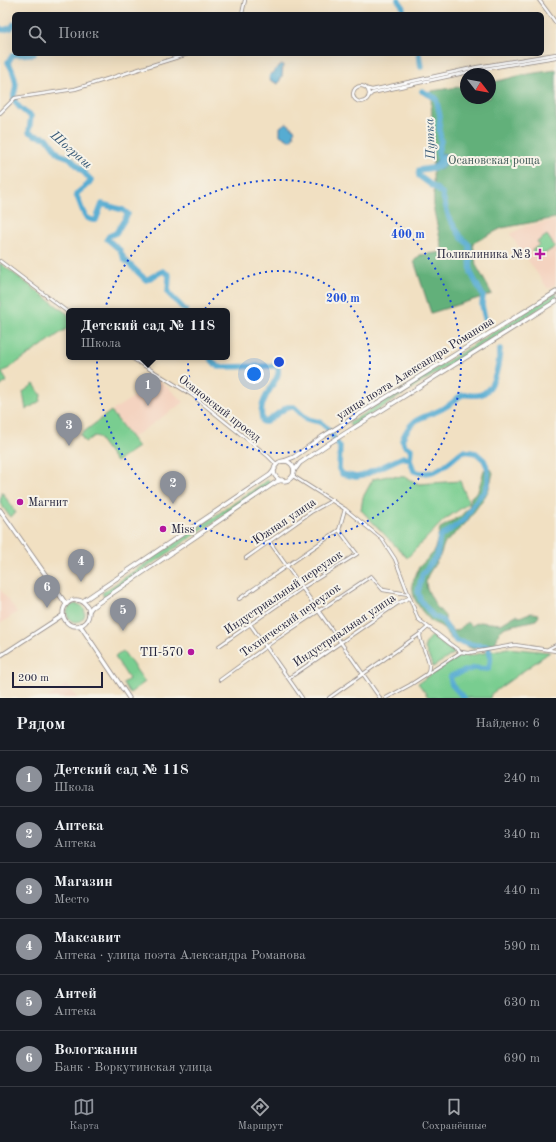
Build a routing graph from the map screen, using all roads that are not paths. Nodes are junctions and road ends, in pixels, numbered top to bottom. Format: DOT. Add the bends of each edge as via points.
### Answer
graph roads {
  1 [pos="245,0"];
  2 [pos="539,0"];
  3 [pos="242,12"];
  4 [pos="556,23"];
  5 [pos="556,54"];
  6 [pos="182,56"];
  7 [pos="544,56"];
  8 [pos="544,56"];
  9 [pos="556,57"];
  10 [pos="368,89"];
  11 [pos="369,96"];
  12 [pos="0,113"];
  13 [pos="0,261"];
  14 [pos="556,292"];
  15 [pos="556,301"];
  16 [pos="66,311"];
  17 [pos="135,360"];
  18 [pos="284,461"];
  19 [pos="276,467"];
  20 [pos="294,471"];
  21 [pos="293,476"];
  22 [pos="282,480"];
  23 [pos="333,500"];
  24 [pos="345,509"];
  25 [pos="0,510"];
  26 [pos="340,530"];
  27 [pos="269,541"];
  28 [pos="246,558"];
  29 [pos="287,566"];
  30 [pos="302,588"];
  31 [pos="408,594"];
  32 [pos="409,598"];
  33 [pos="239,599"];
  34 [pos="83,601"];
  35 [pos="66,604"];
  36 [pos="318,610"];
  37 [pos="89,611"];
  38 [pos="63,615"];
  39 [pos="250,624"];
  40 [pos="80,625"];
  41 [pos="427,628"];
  42 [pos="420,634"];
  43 [pos="340,643"];
  44 [pos="556,645"];
  45 [pos="218,646"];
  46 [pos="266,646"];
  47 [pos="547,650"];
  48 [pos="556,651"];
  49 [pos="461,652"];
  50 [pos="0,656"];
  51 [pos="427,674"];
  52 [pos="362,675"];
  53 [pos="288,678"];
  54 [pos="220,680"];
  55 [pos="129,698"];
  56 [pos="302,698"];
  57 [pos="330,698"];
  58 [pos="380,698"];
  59 [pos="386,698"];
  1 -- 3 [label="street"];
  2 -- 4 [label="street"];
  5 -- 7 [label="street"];
  6 -- 12 [label="street" via="75,89 14,98"];
  8 -- 10 [label="street"];
  9 -- 11 [label="street" via="478,70 372,93"];
  10 -- 11 [label="street"];
  10 -- 11 [label="street" via="358,87 353,96 361,103"];
  13 -- 16 [label="street"];
  14 -- 18 [label="main road, улица поэта Александра Романова"];
  15 -- 20 [label="main road, улица поэта Александра Романова" via="328,444 300,463"];
  17 -- 19 [label="street, Осановский проезд" via="192,395 268,456"];
  18 -- 19 [label="main road"];
  18 -- 20 [label="main road" via="291,463"];
  19 -- 22 [label="main road" via="276,476"];
  19 -- 34 [label="main road" via="270,475"];
  20 -- 21 [label="main road"];
  21 -- 22 [label="main road" via="288,480"];
  21 -- 23 [label="street"];
  22 -- 37 [label="main road"];
  23 -- 24 [label="street"];
  23 -- 27 [label="street, Южная улица"];
  24 -- 26 [label="street"];
  24 -- 31 [label="street" via="382,539 392,552"];
  25 -- 35 [label="main road"];
  26 -- 29 [label="street"];
  26 -- 30 [label="street, Индустриальный переулок" via="357,554"];
  27 -- 28 [label="street, Южная улица"];
  27 -- 29 [label="street"];
  29 -- 30 [label="street"];
  29 -- 33 [label="street"];
  30 -- 36 [label="street"];
  30 -- 39 [label="street, Индустриальный переулок"];
  31 -- 32 [label="street"];
  31 -- 36 [label="street, Технический переулок" via="382,590 371,576"];
  32 -- 41 [label="street" via="418,619"];
  32 -- 43 [label="street, Индустриальная улица"];
  34 -- 35 [label="main road" via="74,600"];
  34 -- 37 [label="main road"];
  35 -- 38 [label="main road"];
  36 -- 43 [label="street"];
  36 -- 46 [label="street, Технический переулок"];
  37 -- 40 [label="main road" via="86,620"];
  38 -- 40 [label="main road" via="69,624"];
  38 -- 50 [label="street"];
  39 -- 45 [label="street, Индустриальный переулок"];
  39 -- 46 [label="street"];
  40 -- 55 [label="main road"];
  41 -- 42 [label="street"];
  41 -- 49 [label="street"];
  42 -- 51 [label="street" via="430,662"];
  42 -- 52 [label="street"];
  43 -- 52 [label="street"];
  43 -- 53 [label="street, Индустриальная улица"];
  44 -- 47 [label="street"];
  46 -- 53 [label="street"];
  46 -- 54 [label="street, Технический переулок"];
  47 -- 48 [label="street"];
  47 -- 49 [label="street" via="514,645 485,651"];
  49 -- 51 [label="street"];
  51 -- 59 [label="street"];
  52 -- 57 [label="street"];
  52 -- 58 [label="street"];
  53 -- 56 [label="street"];
}
